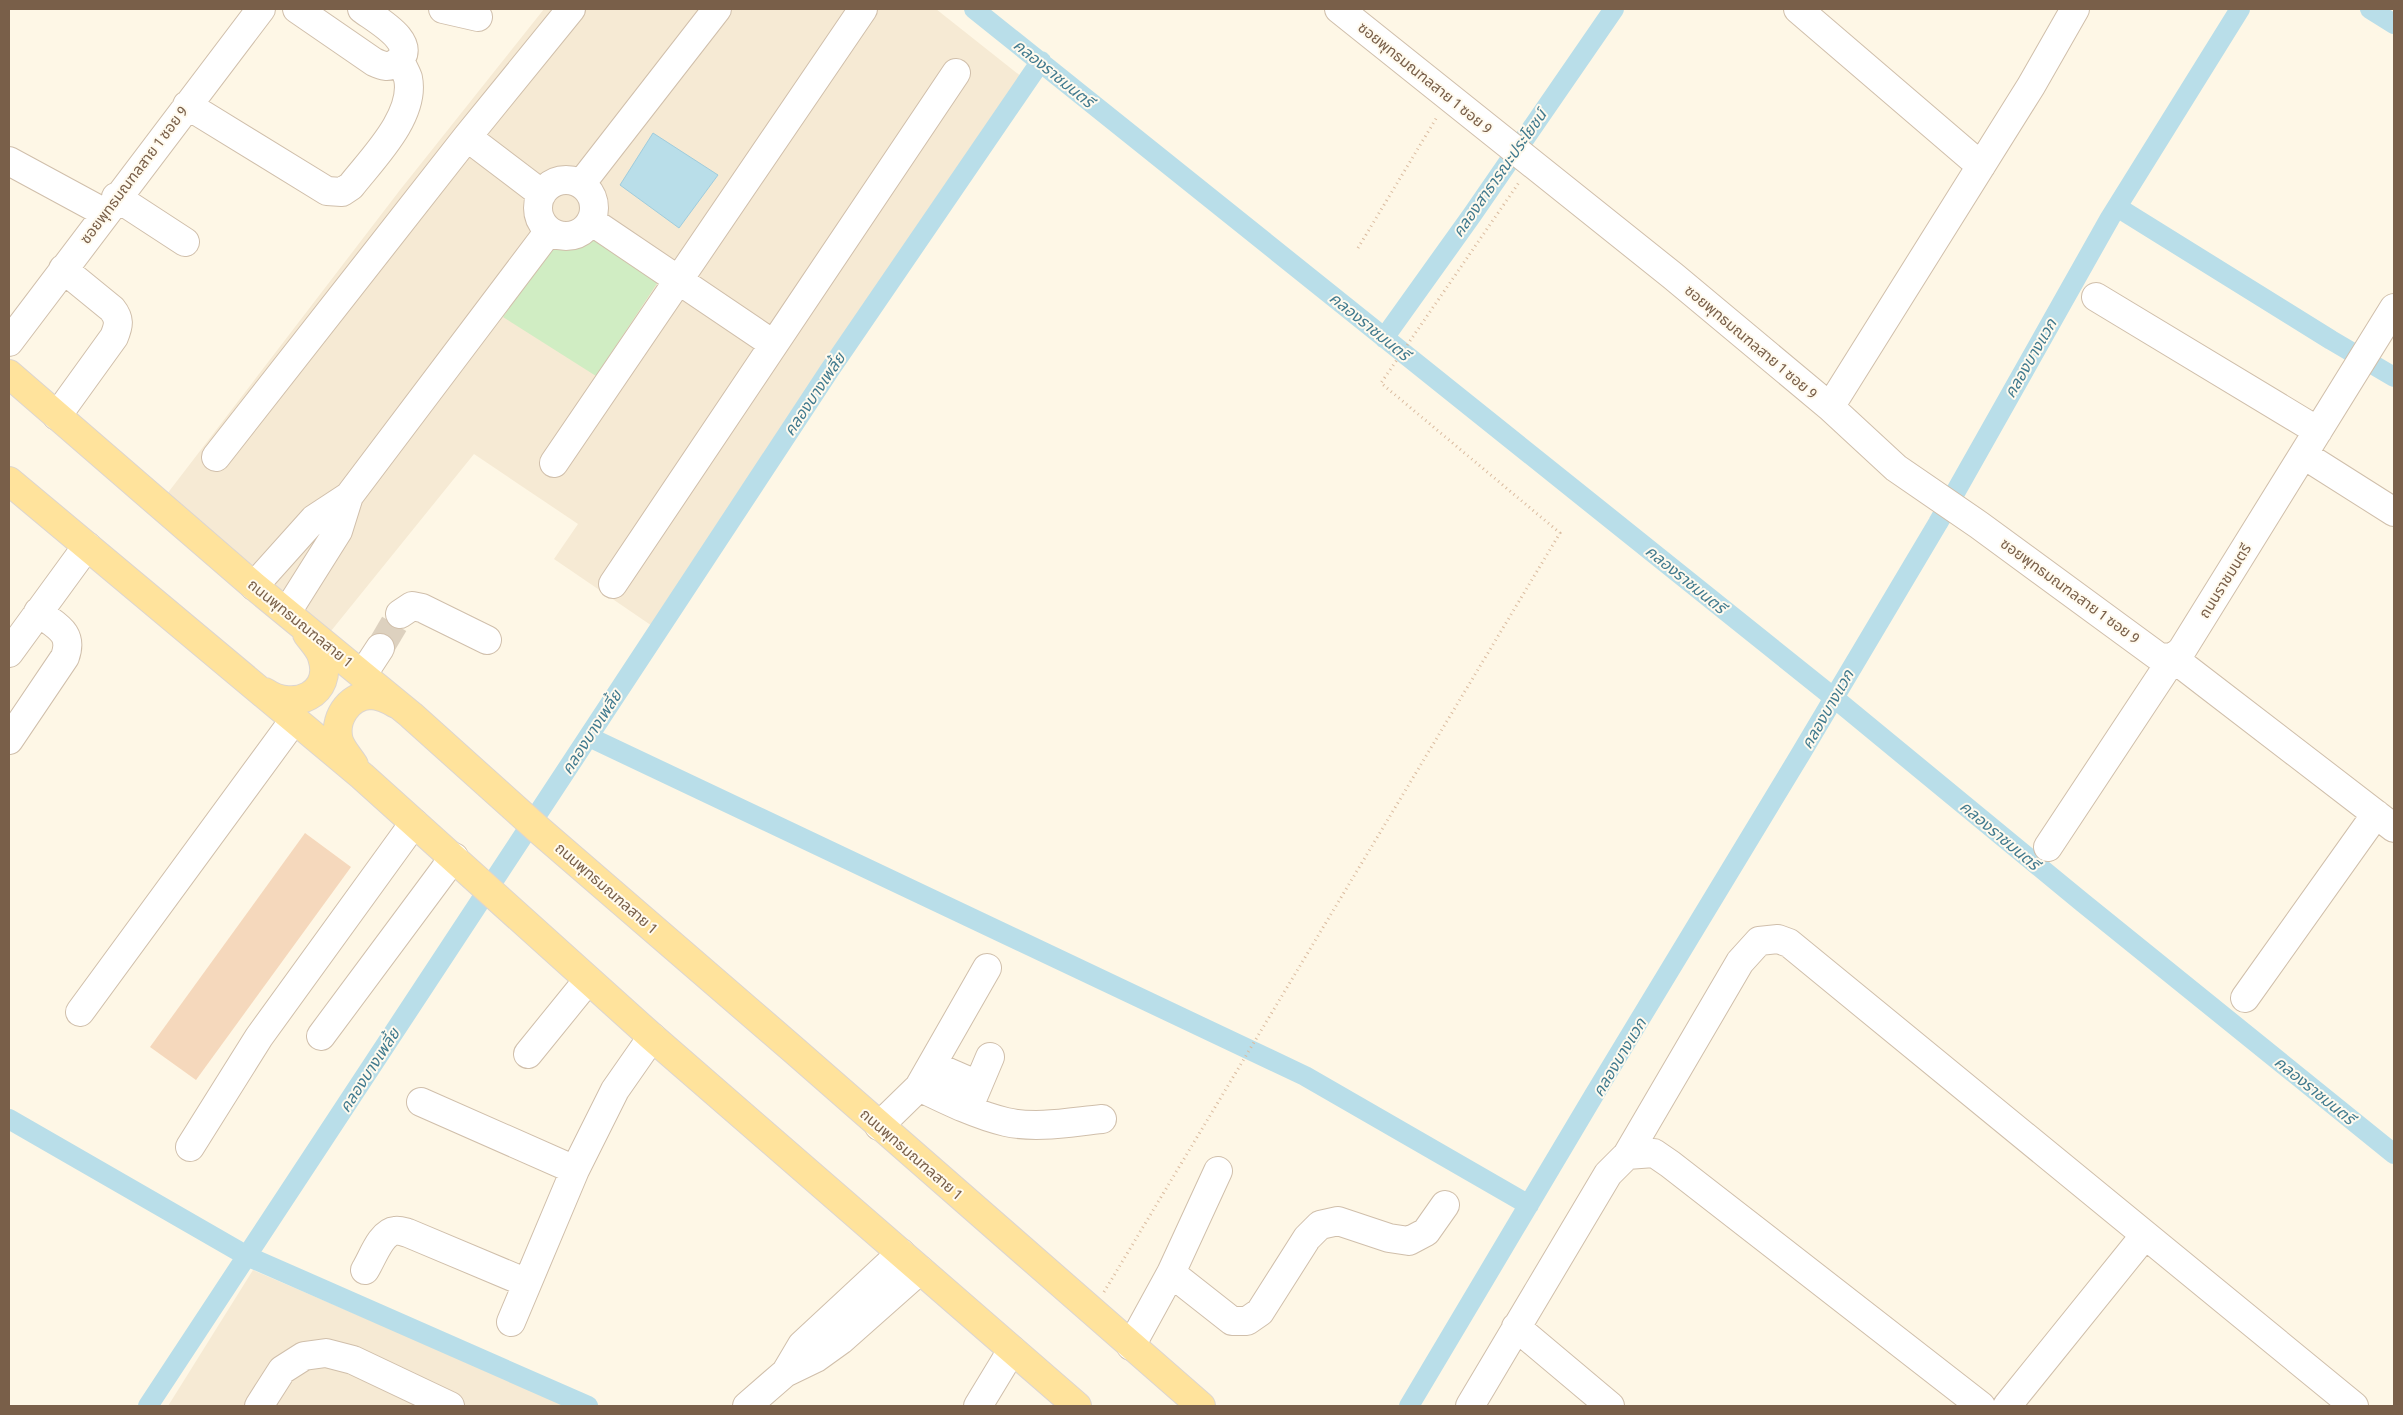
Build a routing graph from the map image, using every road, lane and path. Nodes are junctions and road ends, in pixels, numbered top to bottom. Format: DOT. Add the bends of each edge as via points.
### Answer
graph roads {
  1 [pos="261,9"];
  2 [pos="297,9"];
  3 [pos="362,9"];
  4 [pos="443,9"];
  5 [pos="571,9"];
  6 [pos="717,9"];
  7 [pos="863,9"];
  8 [pos="1339,9"];
  9 [pos="1798,9"];
  10 [pos="2073,10"];
  11 [pos="478,17"];
  12 [pos="400,60"];
  13 [pos="956,73"];
  14 [pos="1450,97"];
  15 [pos="187,105"];
  16 [pos="467,137"];
  17 [pos="9,162"];
  18 [pos="1532,164"];
  19 [pos="1981,166"];
  20 [pos="581,184"];
  21 [pos="542,194"];
  22 [pos="111,205"];
  23 [pos="591,221"];
  24 [pos="549,231"];
  25 [pos="185,242"];
  26 [pos="1358,248"];
  27 [pos="63,269"];
  28 [pos="679,281"];
  29 [pos="2096,297"];
  30 [pos="2394,308"];
  31 [pos="9,342"];
  32 [pos="773,344"];
  33 [pos="9,374"];
  34 [pos="1830,407"];
  35 [pos="57,416"];
  36 [pos="2318,431"];
  37 [pos="2304,455"];
  38 [pos="216,457"];
  39 [pos="554,464"];
  40 [pos="9,481"];
  41 [pos="349,496"];
  42 [pos="2394,512"];
  43 [pos="87,546"];
  44 [pos="613,584"];
  45 [pos="254,586"];
  46 [pos="38,612"];
  47 [pos="400,614"];
  48 [pos="293,617"];
  49 [pos="487,640"];
  50 [pos="380,648"];
  51 [pos="9,653"];
  52 [pos="2173,658"];
  53 [pos="363,674"];
  54 [pos="246,680"];
  55 [pos="411,715"];
  56 [pos="294,720"];
  57 [pos="9,740"];
  58 [pos="362,776"];
  59 [pos="410,820"];
  60 [pos="2385,821"];
  61 [pos="2048,848"];
  62 [pos="454,857"];
  63 [pos="987,968"];
  64 [pos="588,980"];
  65 [pos="2245,998"];
  66 [pos="80,1012"];
  67 [pos="322,1036"];
  68 [pos="652,1037"];
  69 [pos="231,1053"];
  70 [pos="528,1054"];
  71 [pos="990,1058"];
  72 [pos="925,1076"];
  73 [pos="973,1097"];
  74 [pos="421,1102"];
  75 [pos="1102,1119"];
  76 [pos="879,1126"];
  77 [pos="190,1147"];
  78 [pos="1627,1156"];
  79 [pos="575,1170"];
  80 [pos="1218,1171"];
  81 [pos="1445,1205"];
  82 [pos="2145,1235"];
  83 [pos="910,1262"];
  84 [pos="365,1270"];
  85 [pos="1171,1273"];
  86 [pos="528,1283"];
  87 [pos="1092,1312"];
  88 [pos="511,1322"];
  89 [pos="1516,1327"];
  90 [pos="1131,1346"];
  91 [pos="1012,1350"];
  92 [pos="434,1403"];
  93 [pos="259,1406"];
  94 [pos="747,1406"];
  95 [pos="978,1406"];
  96 [pos="1077,1406"];
  97 [pos="1200,1406"];
  98 [pos="1470,1406"];
  99 [pos="1610,1406"];
  100 [pos="1981,1406"];
  101 [pos="2007,1406"];
  102 [pos="2354,1406"];
  1 -- 15 [label="street, ซอยพุทธมณฑลสาย 1 ซอย 9"];
  2 -- 12 [label="street" via="374,62 391,66"];
  3 -- 12 [label="street" via="399,36 404,51"];
  4 -- 11 [label="street"];
  5 -- 16 [label="street"];
  6 -- 20 [label="street"];
  7 -- 28 [label="street"];
  8 -- 14 [label="street, ซอยพุทธมณฑลสาย 1 ซอย 9"];
  9 -- 19 [label="street"];
  10 -- 19 [label="street"];
  12 -- 15 [label="street" via="408,78 401,120 342,192 327,191"];
  13 -- 32 [label="street"];
  14 -- 18 [label="street, ซอยพุทธมณฑลสาย 1 ซอย 9"];
  14 -- 26 [label="path"];
  15 -- 22 [label="street, ซอยพุทธมณฑลสาย 1 ซอย 9"];
  16 -- 21 [label="street"];
  16 -- 38 [label="street"];
  17 -- 22 [label="street"];
  18 -- 34 [label="street, ซอยพุทธมณฑลสาย 1 ซอย 9"];
  18 -- 87 [label="path" via="1381,383 1560,533"];
  19 -- 34 [label="street"];
  20 -- 21 [label="street" via="560,181"];
  20 -- 23 [label="street" via="594,201"];
  21 -- 24 [label="street" via="539,214"];
  22 -- 25 [label="street"];
  22 -- 27 [label="street, ซอยพุทธมณฑลสาย 1 ซอย 9"];
  23 -- 24 [label="street" via="577,234 558,235"];
  23 -- 28 [label="street"];
  24 -- 41 [label="street"];
  27 -- 31 [label="street, ซอยพุทธมณฑลสาย 1 ซอย 9"];
  27 -- 35 [label="street" via="112,309 118,316 119,326"];
  28 -- 32 [label="street"];
  28 -- 39 [label="street"];
  29 -- 36 [label="street"];
  30 -- 36 [label="street, ถนนราชมนตรี"];
  32 -- 44 [label="street"];
  33 -- 35 [label="main road, ถนนพุทธมณฑลสาย 1"];
  34 -- 52 [label="street, ซอยพุทธมณฑลสาย 1 ซอย 9" via="1896,468 1979,524 2159,657"];
  35 -- 45 [label="main road, ถนนพุทธมณฑลสาย 1"];
  36 -- 37 [label="street, ถนนราชมนตรี"];
  37 -- 42 [label="street"];
  37 -- 52 [label="street, ถนนราชมนตรี" via="2182,650"];
  40 -- 43 [label="main road"];
  41 -- 45 [label="street" via="314,519"];
  41 -- 48 [label="street" via="338,531"];
  43 -- 46 [label="street"];
  43 -- 54 [label="main road"];
  45 -- 48 [label="main road, ถนนพุทธมณฑลสาย 1"];
  46 -- 51 [label="street"];
  46 -- 57 [label="street" via="64,632 68,646 65,657"];
  47 -- 49 [label="street" via="412,606 422,608"];
  48 -- 53 [label="main road, ถนนพุทธมณฑลสาย 1"];
  48 -- 54 [label="main road" via="322,657 324,673 317,689 300,700 284,702"];
  50 -- 53 [label="street"];
  52 -- 60 [label="street, ซอยพุทธมณฑลสาย 1 ซอย 9"];
  52 -- 61 [label="street, ถนนราชมนตรี"];
  53 -- 55 [label="main road, ถนนพุทธมณฑลสาย 1"];
  54 -- 56 [label="main road"];
  55 -- 58 [label="main road" via="381,696 369,695 348,704 339,720 339,740"];
  55 -- 76 [label="main road, ถนนพุทธมณฑลสาย 1"];
  56 -- 58 [label="main road"];
  56 -- 66 [label="street"];
  58 -- 59 [label="main road"];
  59 -- 62 [label="main road"];
  59 -- 69 [label="street"];
  59 -- 77 [label="street" via="259,1037"];
  60 -- 65 [label="street"];
  62 -- 64 [label="main road"];
  62 -- 67 [label="street"];
  63 -- 72 [label="street"];
  64 -- 68 [label="main road"];
  64 -- 70 [label="street"];
  68 -- 79 [label="street" via="615,1090"];
  68 -- 83 [label="main road"];
  71 -- 73 [label="street"];
  72 -- 73 [label="street"];
  72 -- 76 [label="street"];
  73 -- 75 [label="street" via="1005,1122 1048,1124"];
  74 -- 79 [label="street"];
  76 -- 87 [label="main road, ถนนพุทธมณฑลสาย 1"];
  78 -- 82 [label="street" via="1740,962 1759,941 1778,939 1789,943"];
  78 -- 89 [label="street" via="1608,1174"];
  78 -- 100 [label="street" via="1654,1153 1670,1164"];
  79 -- 86 [label="street"];
  80 -- 85 [label="street"];
  81 -- 85 [label="street" via="1426,1232 1409,1241 1389,1238 1338,1221 1320,1225 1307,1238 1260,1312 1246,1321 1232,1321"];
  82 -- 101 [label="street"];
  82 -- 102 [label="street"];
  83 -- 91 [label="main road"];
  83 -- 94 [label="street" via="841,1340 816,1358 785,1373"];
  84 -- 86 [label="street" via="381,1242 395,1231 408,1233"];
  85 -- 90 [label="street"];
  86 -- 88 [label="street"];
  87 -- 90 [label="main road, ถนนพุทธมณฑลสาย 1"];
  89 -- 98 [label="street"];
  89 -- 99 [label="street"];
  90 -- 97 [label="main road, ถนนพุทธมณฑลสาย 1"];
  91 -- 95 [label="street"];
  91 -- 96 [label="main road"];
  92 -- 93 [label="street" via="353,1360 326,1353 304,1356 282,1370"];
}
